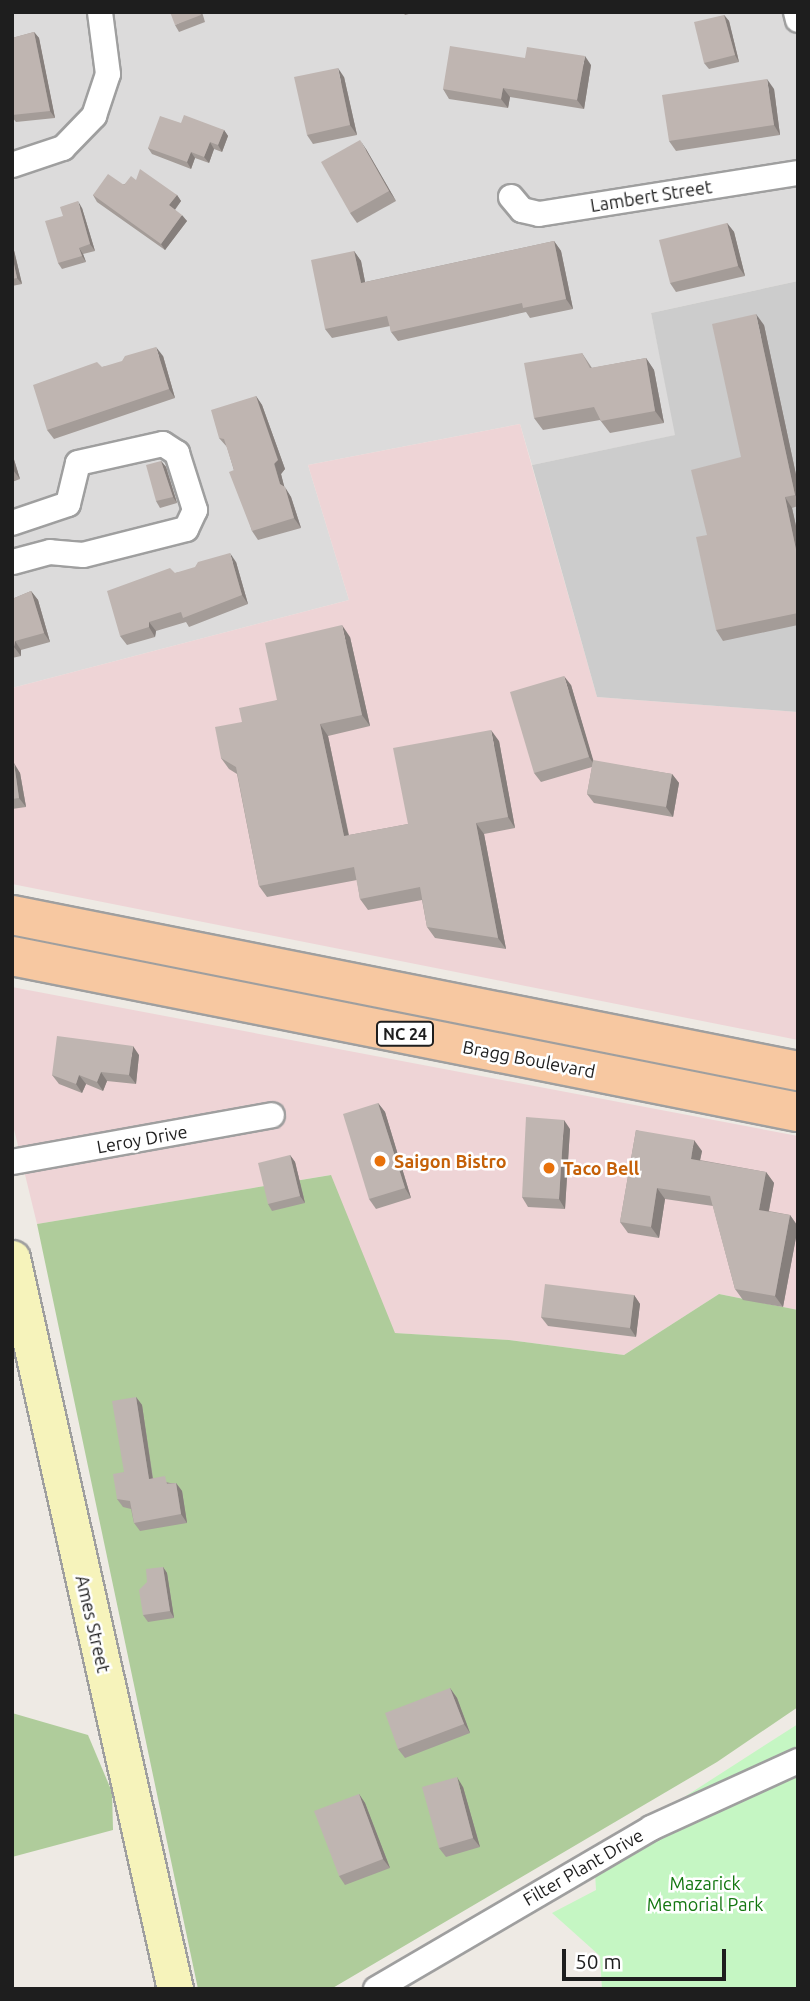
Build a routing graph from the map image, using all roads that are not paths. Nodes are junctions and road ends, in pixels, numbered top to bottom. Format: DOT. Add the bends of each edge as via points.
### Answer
graph roads {
  1 [pos="100,12"];
  2 [pos="796,12"];
  3 [pos="798,20"];
  4 [pos="12,165"];
  5 [pos="798,173"];
  6 [pos="511,197"];
  7 [pos="12,523"];
  8 [pos="12,562"];
  9 [pos="12,915"];
  10 [pos="12,956"];
  11 [pos="798,1071"];
  12 [pos="798,1112"];
  13 [pos="272,1115"];
  14 [pos="12,1163"];
  15 [pos="12,1258"];
  16 [pos="798,1761"];
  17 [pos="174,1989"];
  18 [pos="376,1989"];
  1 -- 4 [label="street" via="108,74 94,116 63,148"];
  2 -- 3 [label="street"];
  5 -- 6 [label="street, Lambert Street" via="539,214 522,210"];
  7 -- 8 [label="street" via="68,504 78,463 163,444 177,453 195,510 186,529 83,555 50,552"];
  9 -- 11 [label="main road, NC 24"];
  10 -- 12 [label="main road, Bragg Boulevard / NC 24"];
  13 -- 14 [label="street, Leroy Drive"];
  15 -- 17 [label="street, Ames Street"];
  16 -- 18 [label="street, Filter Plant Drive" via="651,1828"];
}
